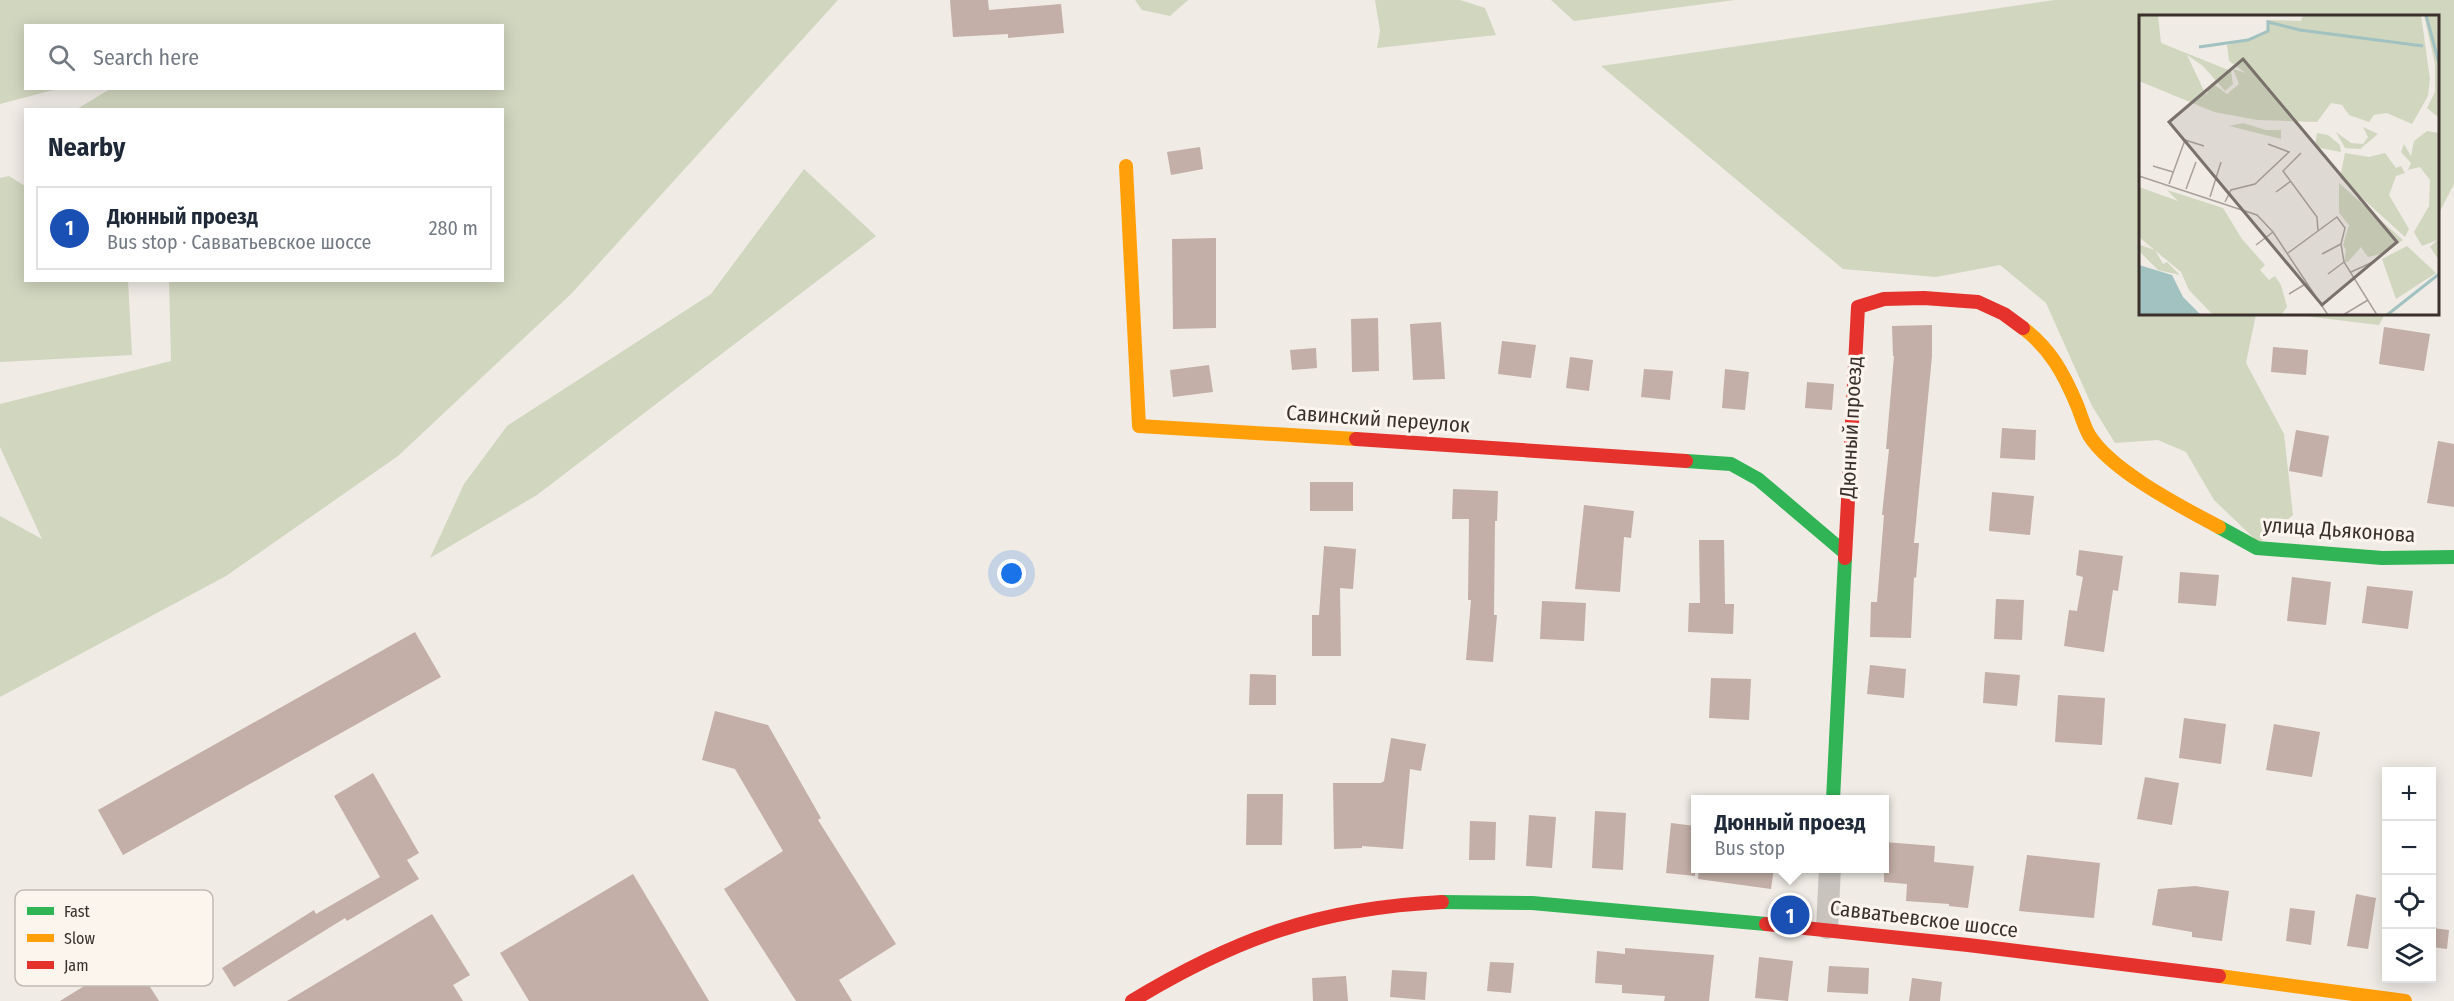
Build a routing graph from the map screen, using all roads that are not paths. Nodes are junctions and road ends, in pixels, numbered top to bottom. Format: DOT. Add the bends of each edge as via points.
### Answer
graph roads {
  1 [pos="1126,166"];
  2 [pos="1858,306"];
  3 [pos="1844,552"];
  4 [pos="2454,557"];
  5 [pos="1833,795"];
  6 [pos="1830,873"];
  7 [pos="1827,928"];
  8 [pos="1132,1001"];
  9 [pos="2405,1001"];
  1 -- 3 [label="street, Савинский переулок" via="1139,426 1731,464 1758,479"];
  2 -- 3 [label="street, Дюнный проезд"];
  2 -- 4 [label="street, улица Дьяконова" via="1884,299 1924,298 1978,302 2004,314 2038,339 2062,372 2089,435 2104,453 2154,492 2257,548 2382,558"];
  3 -- 5 [label="street, Дюнный проезд"];
  6 -- 7 [label="street"];
  7 -- 8 [label="street, Савватьевское шоссе" via="1557,906 1457,902 1385,906 1315,919 1246,940 1188,967"];
  7 -- 9 [label="street, Савватьевское шоссе"];
}
